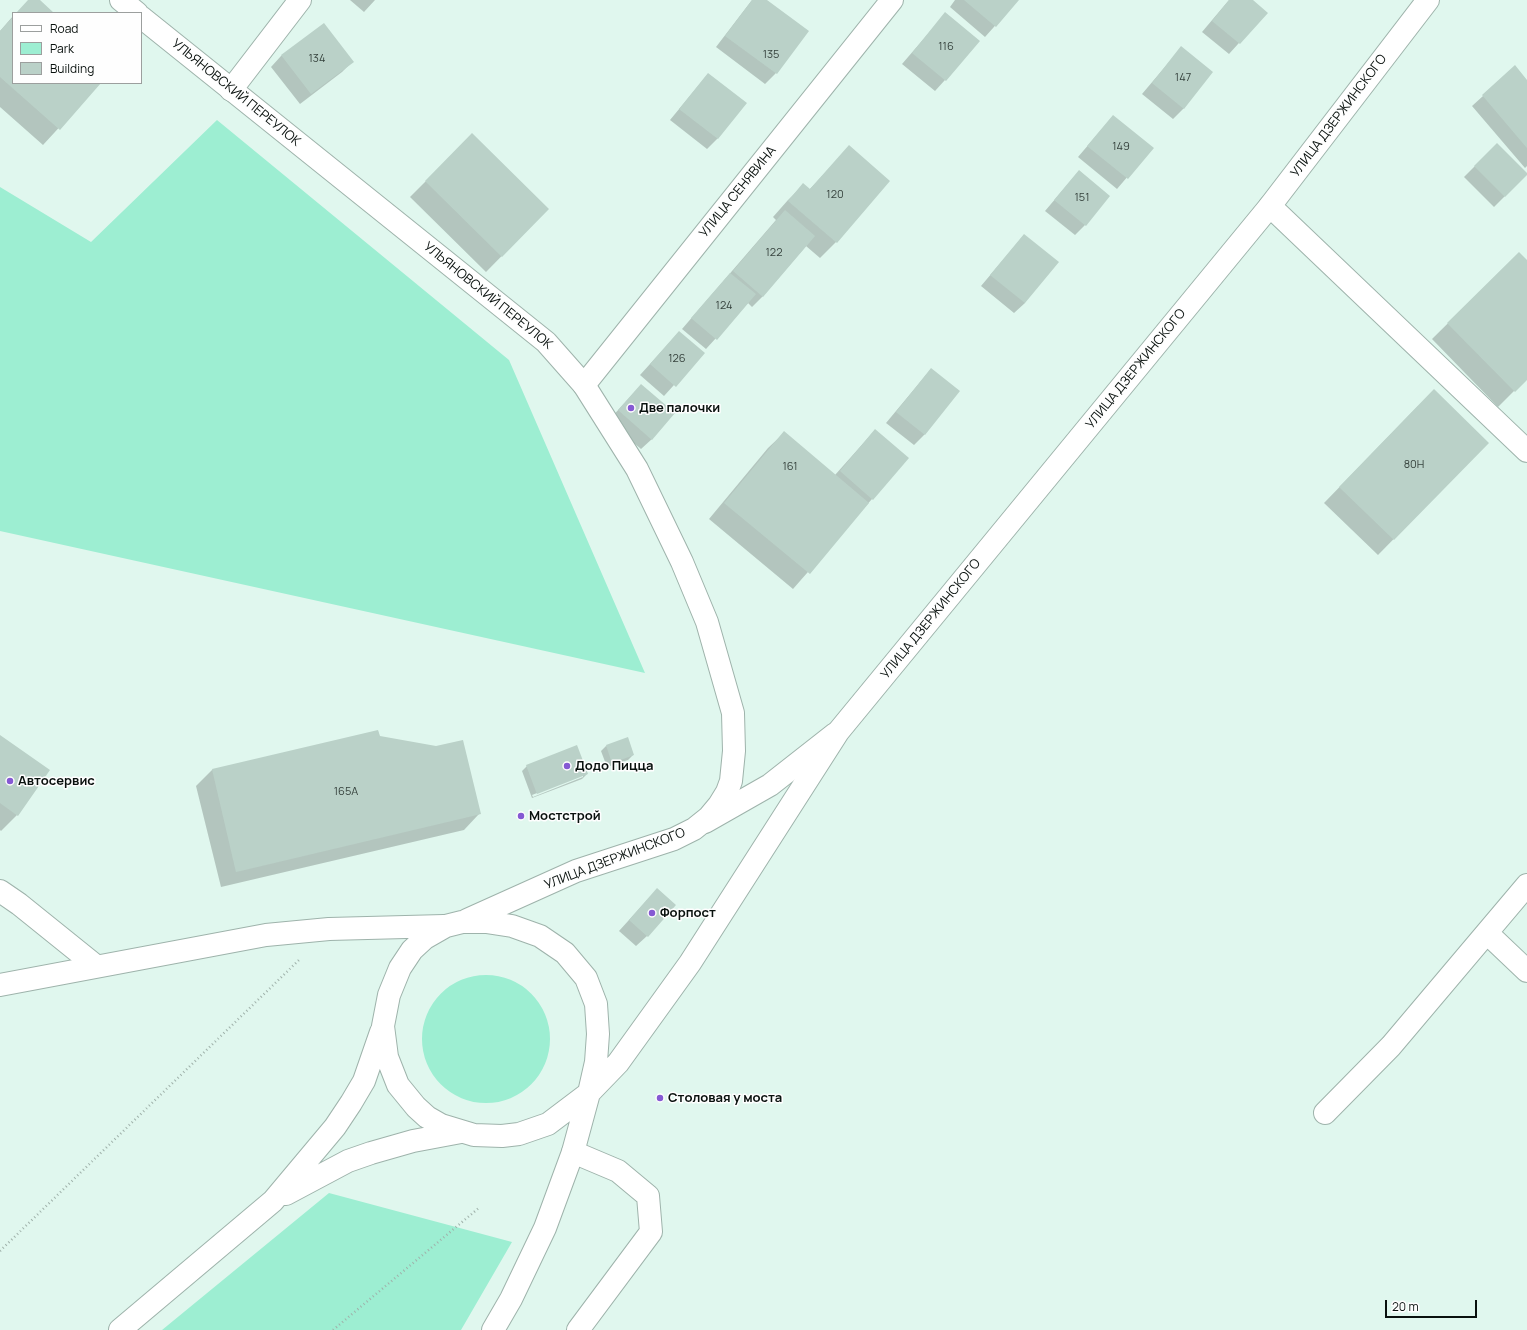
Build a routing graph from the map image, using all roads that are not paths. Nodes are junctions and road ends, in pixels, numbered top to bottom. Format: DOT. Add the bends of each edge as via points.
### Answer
graph roads {
  1 [pos="120,0"];
  2 [pos="300,0"];
  3 [pos="892,0"];
  4 [pos="1428,0"];
  5 [pos="135,12"];
  6 [pos="142,18"];
  7 [pos="231,90"];
  8 [pos="1270,206"];
  9 [pos="584,385"];
  10 [pos="1527,451"];
  11 [pos="733,713"];
  12 [pos="838,732"];
  13 [pos="694,829"];
  14 [pos="1527,885"];
  15 [pos="0,891"];
  16 [pos="9,906"];
  17 [pos="454,924"];
  18 [pos="1487,933"];
  19 [pos="96,966"];
  20 [pos="1527,971"];
  21 [pos="0,984"];
  22 [pos="383,1026"];
  23 [pos="589,1093"];
  24 [pos="1325,1113"];
  25 [pos="462,1132"];
  26 [pos="573,1152"];
  27 [pos="273,1201"];
  28 [pos="120,1330"];
  29 [pos="493,1330"];
  30 [pos="578,1330"];
  1 -- 5 [label="main road"];
  2 -- 7 [label="main road"];
  3 -- 9 [label="main road, УЛИЦА СЕНЯВИНА"];
  4 -- 8 [label="main road, УЛИЦА ДЗЕРЖИНСКОГО"];
  6 -- 7 [label="main road, УЛЬЯНОВСКИЙ ПЕРЕУЛОК"];
  7 -- 9 [label="main road, УЛЬЯНОВСКИЙ ПЕРЕУЛОК" via="546,342"];
  8 -- 10 [label="main road"];
  8 -- 12 [label="main road, УЛИЦА ДЗЕРЖИНСКОГО"];
  9 -- 11 [label="main road, УЛЬЯНОВСКИЙ ПЕРЕУЛОК" via="637,469 682,562 708,622"];
  11 -- 13 [label="main road, УЛИЦА ДЗЕРЖИНСКОГО" via="734,751 727,792 709,817"];
  12 -- 13 [label="main road" via="770,784"];
  12 -- 23 [label="main road" via="690,963 618,1063"];
  13 -- 17 [label="main road, УЛИЦА ДЗЕРЖИНСКОГО" via="674,839 576,871"];
  14 -- 18 [label="main road"];
  15 -- 16 [label="main road"];
  16 -- 19 [label="main road"];
  17 -- 19 [label="main road" via="329,929 266,935"];
  17 -- 22 [label="main road, УЛИЦА ДЗЕРЖИНСКОГО" via="425,938 412,950 400,968 389,995"];
  17 -- 23 [label="main road" via="486,922 512,926 540,936 565,953 586,978 596,1004 598,1034 596,1062"];
  18 -- 20 [label="main road"];
  18 -- 24 [label="main road" via="1390,1046"];
  19 -- 21 [label="main road"];
  22 -- 25 [label="main road" via="387,1057 398,1084 427,1117"];
  22 -- 27 [label="main road" via="364,1081 351,1103"];
  23 -- 25 [label="main road" via="562,1115 532,1131 502,1136"];
  23 -- 26 [label="main road"];
  25 -- 27 [label="main road" via="413,1141 348,1161"];
  26 -- 29 [label="main road" via="545,1228"];
  26 -- 30 [label="main road" via="618,1171 648,1196 651,1232"];
  27 -- 28 [label="main road"];
}
